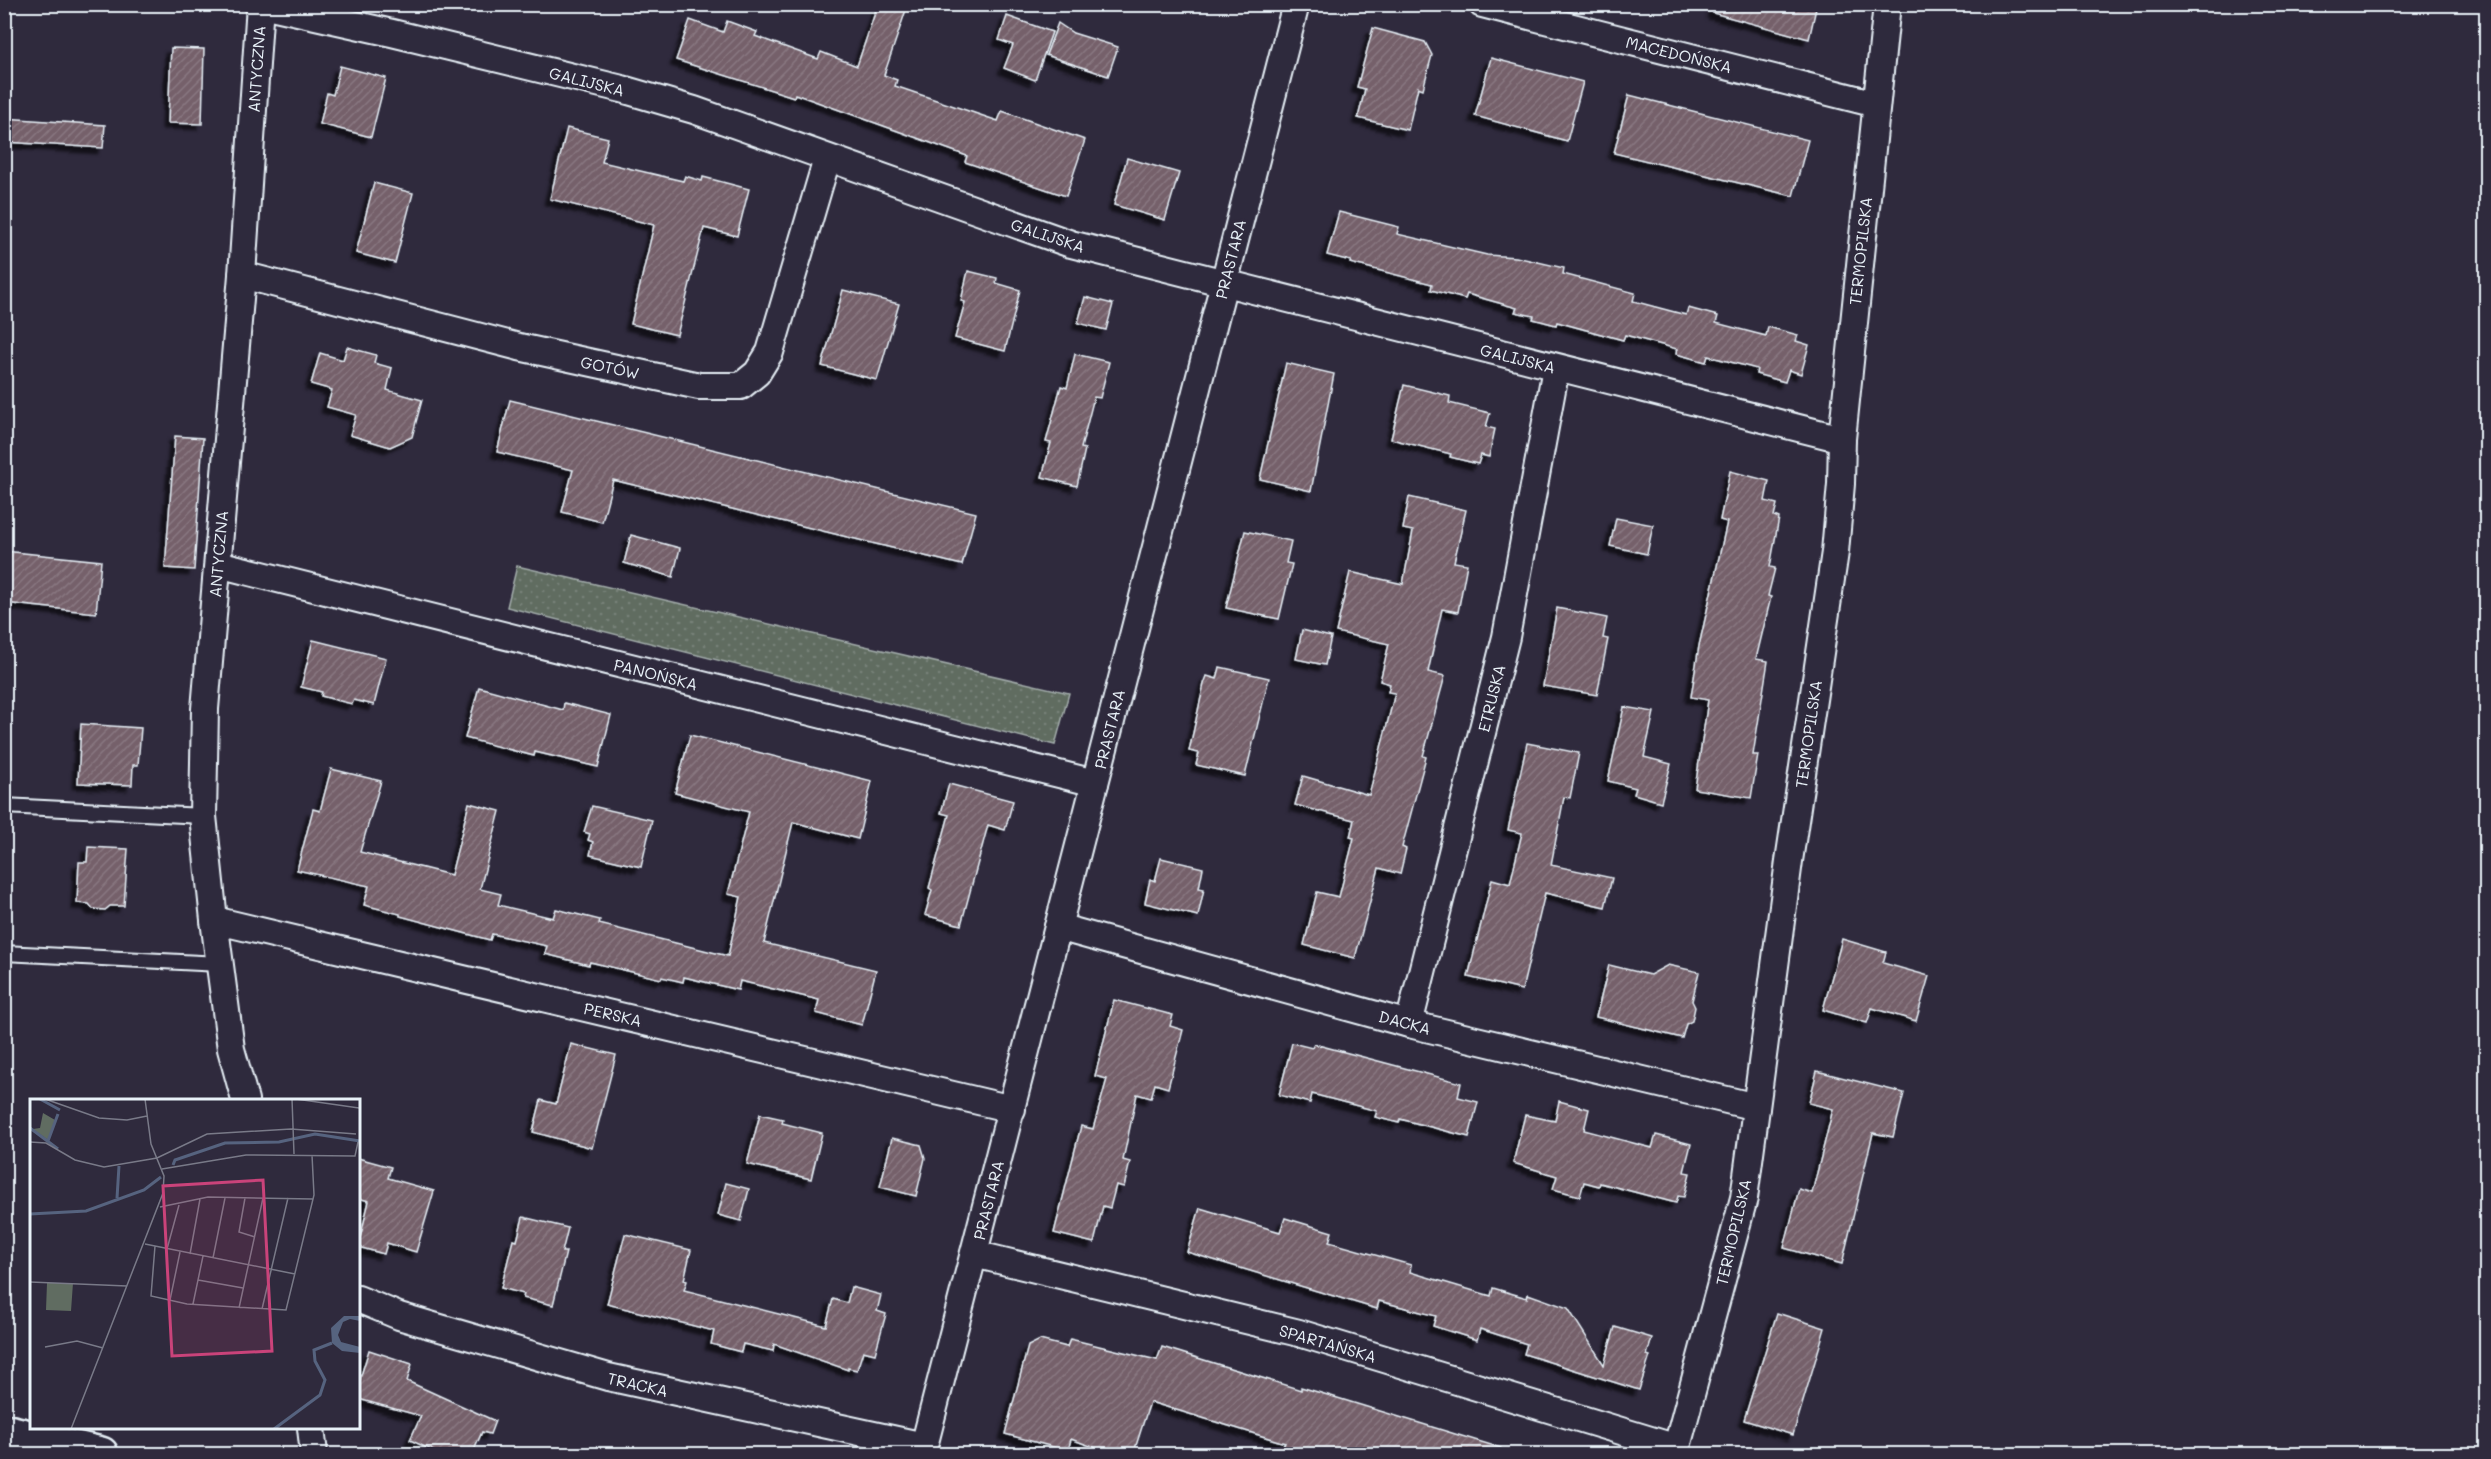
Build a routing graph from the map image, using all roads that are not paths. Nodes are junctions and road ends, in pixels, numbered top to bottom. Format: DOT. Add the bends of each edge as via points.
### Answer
graph roads {
  1 [pos="261,4"];
  2 [pos="1296,4"];
  3 [pos="1482,4"];
  4 [pos="1887,4"];
  5 [pos="1876,104"];
  6 [pos="827,159"];
  7 [pos="242,275"];
  8 [pos="1224,284"];
  9 [pos="1556,368"];
  10 [pos="1842,439"];
  11 [pos="218,564"];
  12 [pos="1095,783"];
  13 [pos="4,806"];
  14 [pos="203,816"];
  15 [pos="213,920"];
  16 [pos="1058,927"];
  17 [pos="4,953"];
  18 [pos="220,964"];
  19 [pos="1409,1024"];
  20 [pos="244,1099"];
  21 [pos="1756,1107"];
  22 [pos="1012,1109"];
  23 [pos="974,1254"];
  24 [pos="360,1300"];
  25 [pos="311,1429"];
  26 [pos="4,1431"];
  27 [pos="923,1450"];
  28 [pos="1676,1451"];
  29 [pos="100,1455"];
  30 [pos="314,1455"];
  1 -- 6 [label="street, GALIJSKA" via="622,89 694,110"];
  1 -- 7 [label="street, ANTYCZNA"];
  2 -- 8 [label="street, PRASTARA"];
  3 -- 5 [label="street, MACEDOŃSKA"];
  4 -- 5 [label="street, TERMOPILSKA"];
  5 -- 10 [label="street, TERMOPILSKA"];
  6 -- 7 [label="street, GOTÓW" via="770,352 757,373 741,386 699,386 519,347"];
  6 -- 8 [label="street, GALIJSKA" via="1071,244"];
  7 -- 11 [label="street, ANTYCZNA"];
  8 -- 9 [label="street, GALIJSKA"];
  8 -- 12 [label="street, PRASTARA"];
  9 -- 10 [label="street, GALIJSKA"];
  9 -- 19 [label="street, ETRUSKA" via="1506,637"];
  10 -- 21 [label="street, TERMOPILSKA" via="1835,552"];
  11 -- 12 [label="street, PANOŃSKA"];
  11 -- 14 [label="street, ANTYCZNA" via="205,709"];
  12 -- 16 [label="street, PRASTARA"];
  13 -- 14 [label="lane"];
  14 -- 15 [label="street, ANTYCZNA"];
  15 -- 18 [label="street, ANTYCZNA"];
  15 -- 22 [label="street, PERSKA"];
  16 -- 19 [label="street, DACKA"];
  16 -- 22 [label="street, PRASTARA"];
  17 -- 18 [label="lane"];
  18 -- 20 [label="street, ANTYCZNA" via="231,1049"];
  19 -- 21 [label="street, DACKA"];
  21 -- 28 [label="street, TERMOPILSKA" via="1744,1198"];
  22 -- 23 [label="street, PRASTARA"];
  23 -- 27 [label="street, PRASTARA"];
  23 -- 28 [label="street, SPARTAŃSKA" via="1299,1334"];
  24 -- 27 [label="street, TRACKA" via="399,1316 608,1377"];
  25 -- 30 [label="street"];
  26 -- 29 [label="main road"];
}
